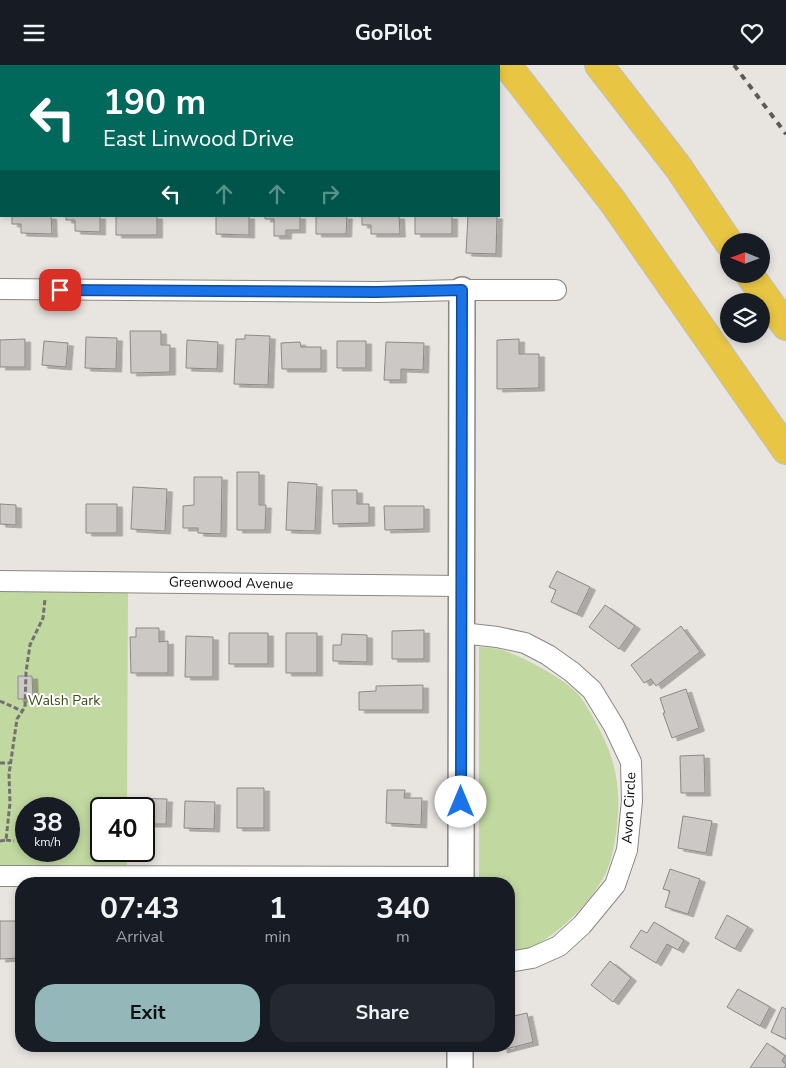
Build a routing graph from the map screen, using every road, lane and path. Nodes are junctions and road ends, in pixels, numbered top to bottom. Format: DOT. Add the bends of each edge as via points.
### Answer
graph roads {
  1 [pos="507,65"];
  2 [pos="599,65"];
  3 [pos="722,233"];
  4 [pos="755,283"];
  5 [pos="0,289"];
  6 [pos="462,290"];
  7 [pos="556,290"];
  8 [pos="786,326"];
  9 [pos="786,450"];
  10 [pos="0,581"];
  11 [pos="44,581"];
  12 [pos="462,586"];
  13 [pos="462,633"];
  14 [pos="0,701"];
  15 [pos="22,711"];
  16 [pos="0,763"];
  17 [pos="10,763"];
  18 [pos="10,803"];
  19 [pos="15,803"];
  20 [pos="6,840"];
  21 [pos="0,841"];
  22 [pos="14,841"];
  23 [pos="0,876"];
  24 [pos="115,877"];
  25 [pos="461,877"];
  26 [pos="515,961"];
  27 [pos="460,1052"];
  28 [pos="460,1068"];
  1 -- 9 [label="highway" via="613,202"];
  2 -- 3 [label="highway" via="678,167"];
  4 -- 8 [label="highway"];
  5 -- 6 [label="street"];
  6 -- 7 [label="street"];
  6 -- 12 [label="street"];
  10 -- 11 [label="street, Greenwood Avenue"];
  11 -- 12 [label="street, Greenwood Avenue"];
  11 -- 15 [label="path" via="43,618 30,645"];
  12 -- 13 [label="street"];
  13 -- 25 [label="street"];
  13 -- 26 [label="street, Avon Circle" via="525,643 572,672 592,690 631,762 632,801 627,850 615,885 559,947"];
  14 -- 15 [label="path"];
  15 -- 17 [label="path" via="17,719"];
  16 -- 17 [label="path"];
  17 -- 18 [label="path"];
  18 -- 19 [label="path"];
  18 -- 20 [label="path"];
  20 -- 21 [label="path"];
  20 -- 22 [label="path"];
  23 -- 24 [label="street"];
  27 -- 28 [label="street"];
}
